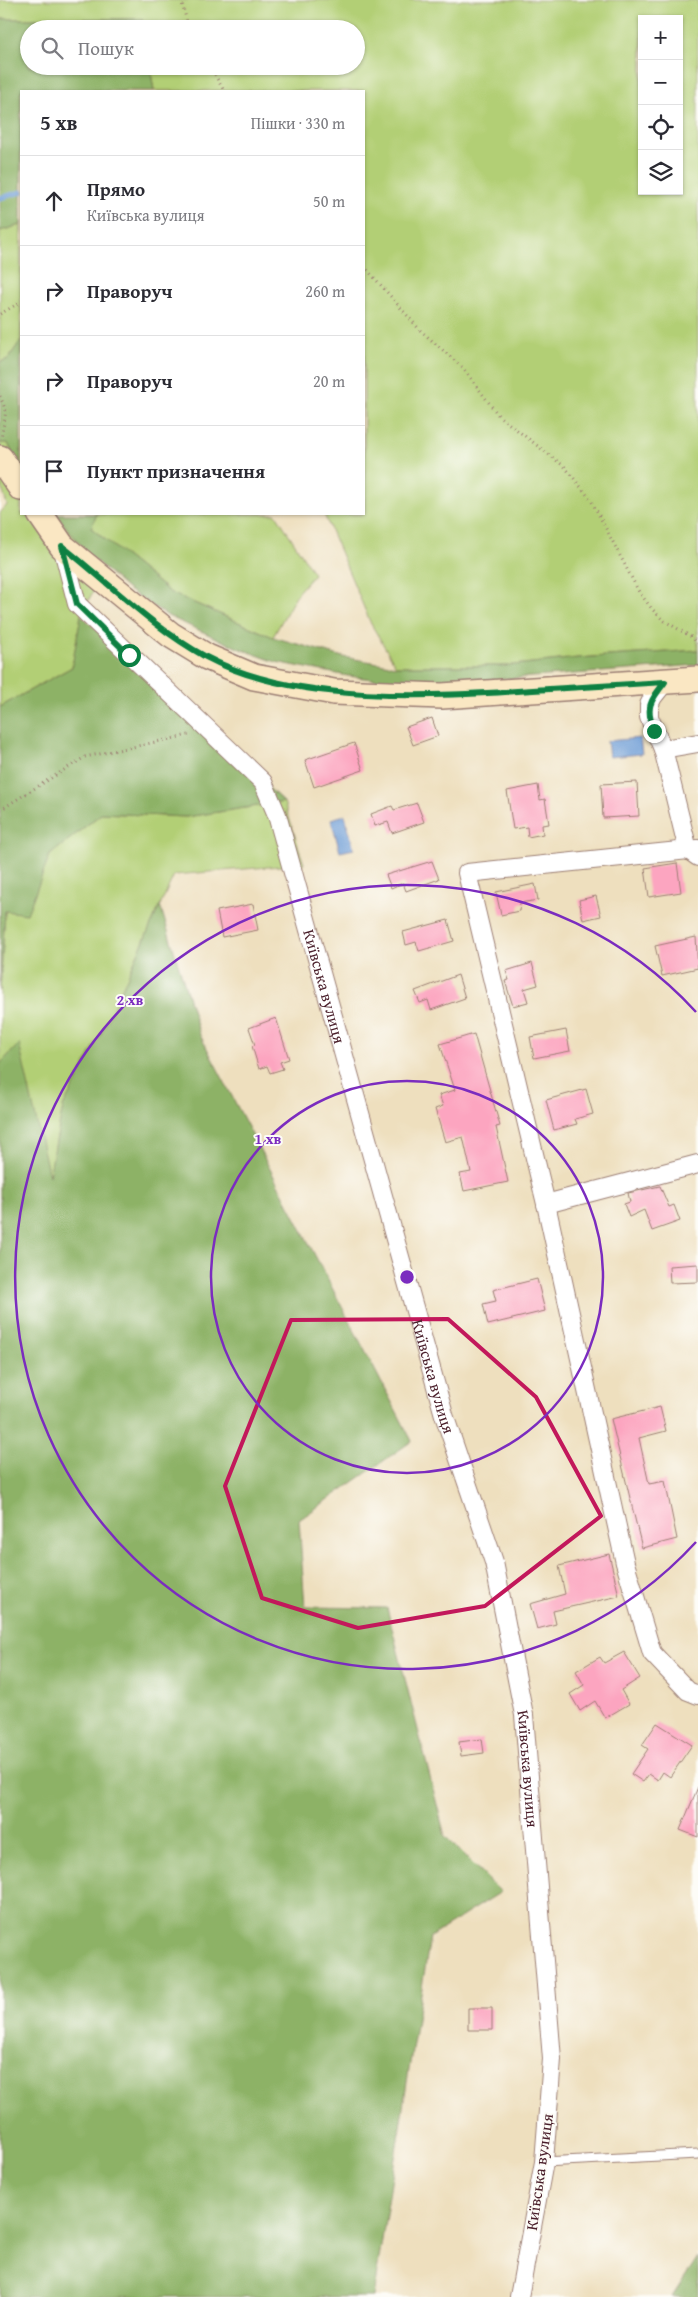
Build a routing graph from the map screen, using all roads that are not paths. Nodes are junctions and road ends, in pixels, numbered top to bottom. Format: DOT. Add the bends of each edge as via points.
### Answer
graph roads {
  1 [pos="0,458"];
  2 [pos="20,487"];
  3 [pos="41,515"];
  4 [pos="62,546"];
  5 [pos="665,682"];
  6 [pos="696,682"];
  7 [pos="698,743"];
  8 [pos="663,749"];
  9 [pos="695,852"];
  10 [pos="698,1164"];
  11 [pos="546,1204"];
  12 [pos="698,1696"];
  13 [pos="698,2154"];
  14 [pos="544,2162"];
  15 [pos="519,2297"];
  1 -- 2 [label="main road"];
  3 -- 4 [label="main road"];
  4 -- 5 [label="main road" via="171,635 207,657 254,677 334,692 442,696"];
  4 -- 14 [label="street, Київська вулиця" via="77,604 263,782 277,815 444,1415 494,1562 524,1716 543,1933 552,2059"];
  5 -- 6 [label="main road"];
  5 -- 8 [label="street" via="653,698 649,717"];
  7 -- 8 [label="street"];
  8 -- 9 [label="street"];
  9 -- 11 [label="street" via="466,873"];
  10 -- 11 [label="street"];
  11 -- 12 [label="street" via="625,1563 652,1653 688,1691"];
  13 -- 14 [label="lane"];
  14 -- 15 [label="street, Київська вулиця"];
}
